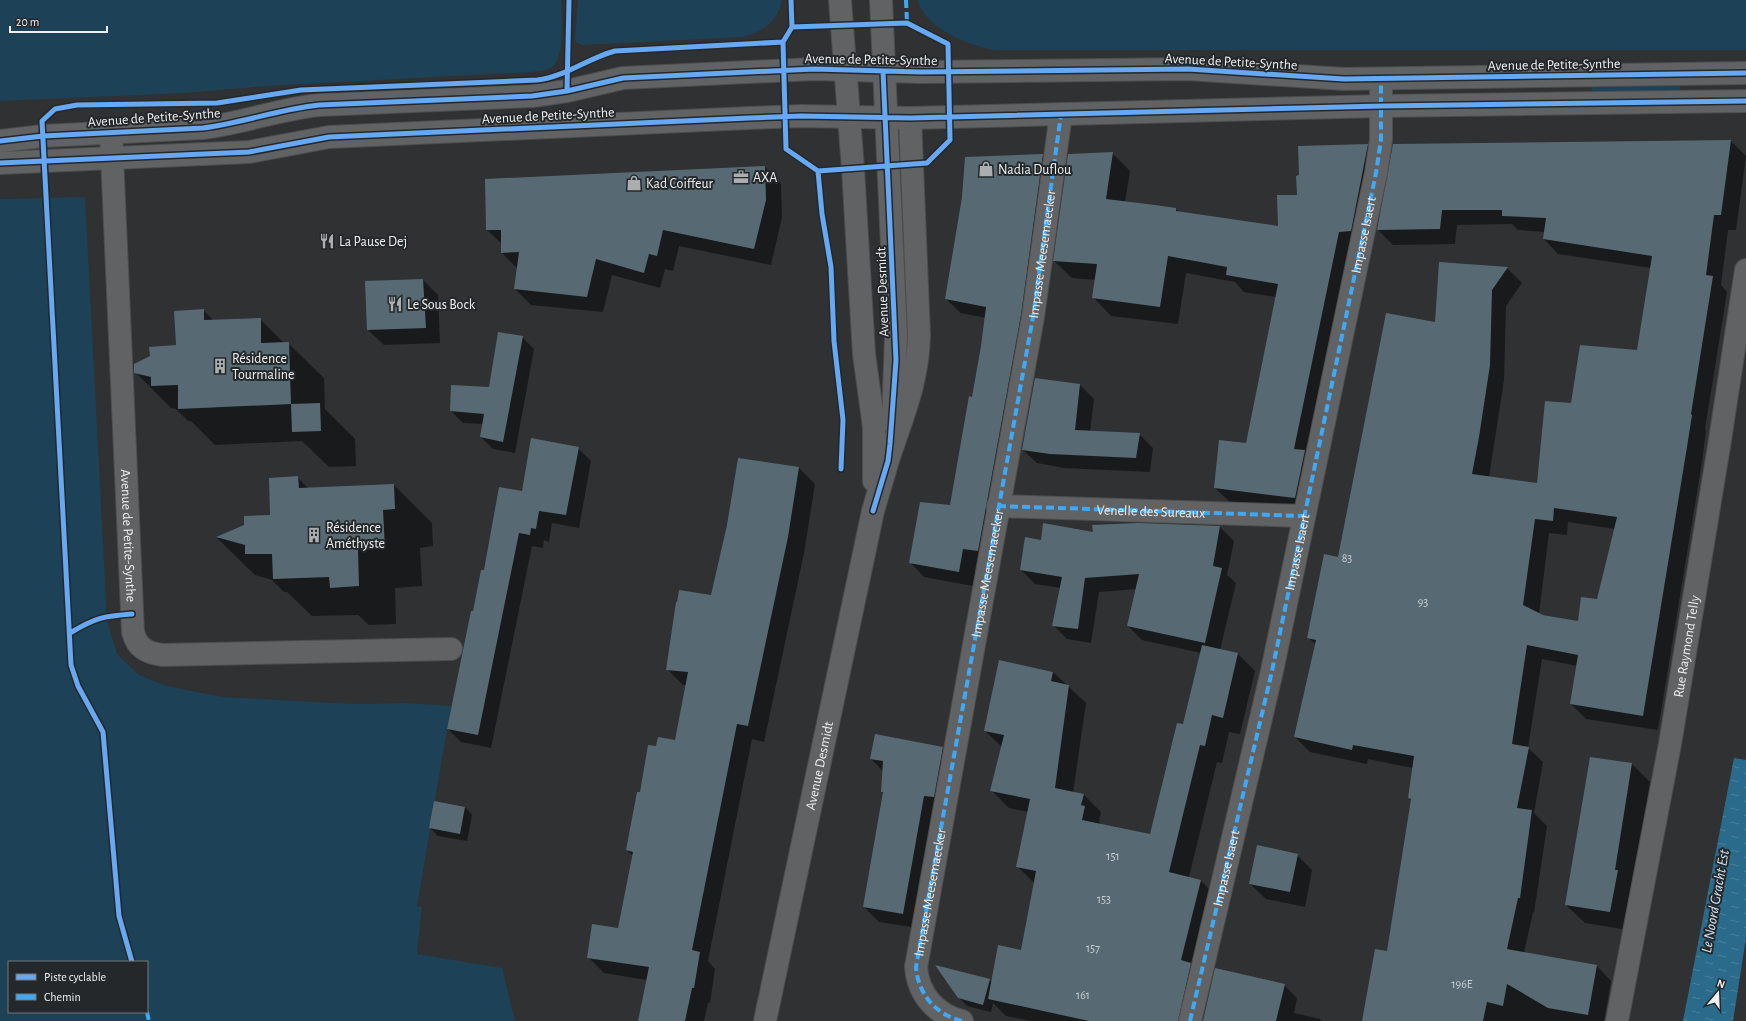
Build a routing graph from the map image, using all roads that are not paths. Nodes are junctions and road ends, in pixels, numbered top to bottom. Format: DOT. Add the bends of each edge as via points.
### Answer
graph roads {
  1 [pos="840,0"];
  2 [pos="881,0"];
  3 [pos="845,69"];
  4 [pos="884,71"];
  5 [pos="1746,73"];
  6 [pos="1380,79"];
  7 [pos="1746,101"];
  8 [pos="1382,106"];
  9 [pos="1061,114"];
  10 [pos="849,118"];
  11 [pos="886,118"];
  12 [pos="910,118"];
  13 [pos="112,133"];
  14 [pos="0,141"];
  15 [pos="112,158"];
  16 [pos="0,163"];
  17 [pos="1746,270"];
  18 [pos="888,461"];
  19 [pos="998,506"];
  20 [pos="873,510"];
  21 [pos="1304,516"];
  22 [pos="451,649"];
  23 [pos="957,1020"];
  24 [pos="765,1021"];
  25 [pos="1190,1021"];
  26 [pos="1618,1021"];
  1 -- 3 [label="main road, Avenue Desmidt"];
  2 -- 4 [label="main road, Avenue Desmidt"];
  3 -- 4 [label="main road, Avenue de Petite-Synthe"];
  3 -- 10 [label="main road, Avenue Desmidt"];
  3 -- 13 [label="main road, Avenue de Petite-Synthe" via="623,78 546,95 319,105 213,126"];
  4 -- 6 [label="main road, Avenue de Petite-Synthe" via="1188,69"];
  4 -- 11 [label="main road, Avenue Desmidt"];
  5 -- 6 [label="main road, Avenue de Petite-Synthe"];
  6 -- 8 [label="main road, Impasse Isaert"];
  7 -- 8 [label="main road, Avenue de Petite-Synthe"];
  8 -- 9 [label="main road, Avenue de Petite-Synthe"];
  8 -- 21 [label="main road, Impasse Isaert" via="1381,140 1376,173"];
  9 -- 12 [label="main road, Avenue de Petite-Synthe"];
  9 -- 19 [label="main road, Impasse Meesemaecker" via="1033,317"];
  10 -- 11 [label="main road, Avenue de Petite-Synthe"];
  10 -- 15 [label="main road, Avenue de Petite-Synthe" via="801,116 329,136 249,152"];
  10 -- 20 [label="main road, Avenue Desmidt" via="864,354 874,427"];
  11 -- 12 [label="main road, Avenue de Petite-Synthe"];
  11 -- 18 [label="main road, Avenue Desmidt" via="896,336 895,399"];
  12 -- 18 [label="main road, Avenue Desmidt" via="918,360 911,393"];
  13 -- 14 [label="main road, Avenue de Petite-Synthe"];
  13 -- 15 [label="main road, Avenue de Petite-Synthe"];
  15 -- 16 [label="main road, Avenue de Petite-Synthe"];
  15 -- 22 [label="main road, Avenue de Petite-Synthe" via="133,632 137,644 147,651 163,655"];
  17 -- 26 [label="main road, Rue Raymond Telly" via="1670,744"];
  18 -- 20 [label="main road, Avenue Desmidt"];
  19 -- 21 [label="main road, Venelle des Sureaux"];
  19 -- 23 [label="main road, Impasse Meesemaecker" via="916,968 917,978 925,996 939,1012"];
  20 -- 24 [label="main road, Avenue Desmidt"];
  21 -- 25 [label="main road, Impasse Isaert" via="1272,671"];
}
